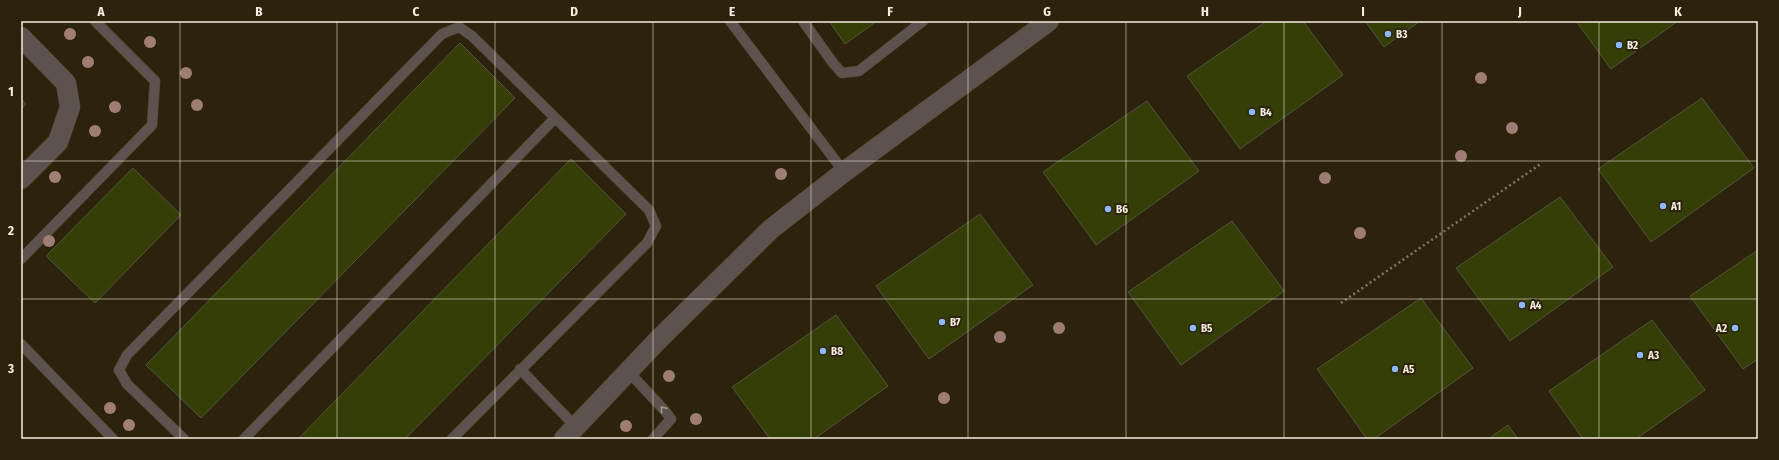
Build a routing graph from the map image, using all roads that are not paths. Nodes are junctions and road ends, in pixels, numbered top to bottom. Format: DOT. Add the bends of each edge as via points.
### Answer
graph roads {
  1 [pos="95,21"];
  2 [pos="730,21"];
  3 [pos="803,21"];
  4 [pos="923,21"];
  5 [pos="1049,21"];
  6 [pos="21,37"];
  7 [pos="555,118"];
  8 [pos="844,172"];
  9 [pos="21,179"];
  10 [pos="21,259"];
  11 [pos="21,344"];
  12 [pos="520,369"];
  13 [pos="628,371"];
  14 [pos="569,433"];
  15 [pos="113,439"];
  16 [pos="184,439"];
  17 [pos="244,439"];
  18 [pos="452,439"];
  19 [pos="654,439"];
  1 -- 10 [label="lane" via="154,81 152,125"];
  2 -- 8 [label="lane"];
  3 -- 4 [label="lane" via="842,73 858,71"];
  5 -- 8 [label="street"];
  6 -- 9 [label="street" via="66,83 70,107 58,142"];
  7 -- 12 [label="lane" via="649,210 656,226 647,243"];
  7 -- 16 [label="lane" via="472,36 459,27 442,34 127,355 119,370 127,384"];
  7 -- 17 [label="lane"];
  8 -- 13 [label="street" via="771,229"];
  11 -- 15 [label="lane"];
  12 -- 14 [label="lane"];
  12 -- 18 [label="lane"];
  13 -- 14 [label="street"];
  19 -- 13 [label="lane, one-way" via="671,419"];
}
